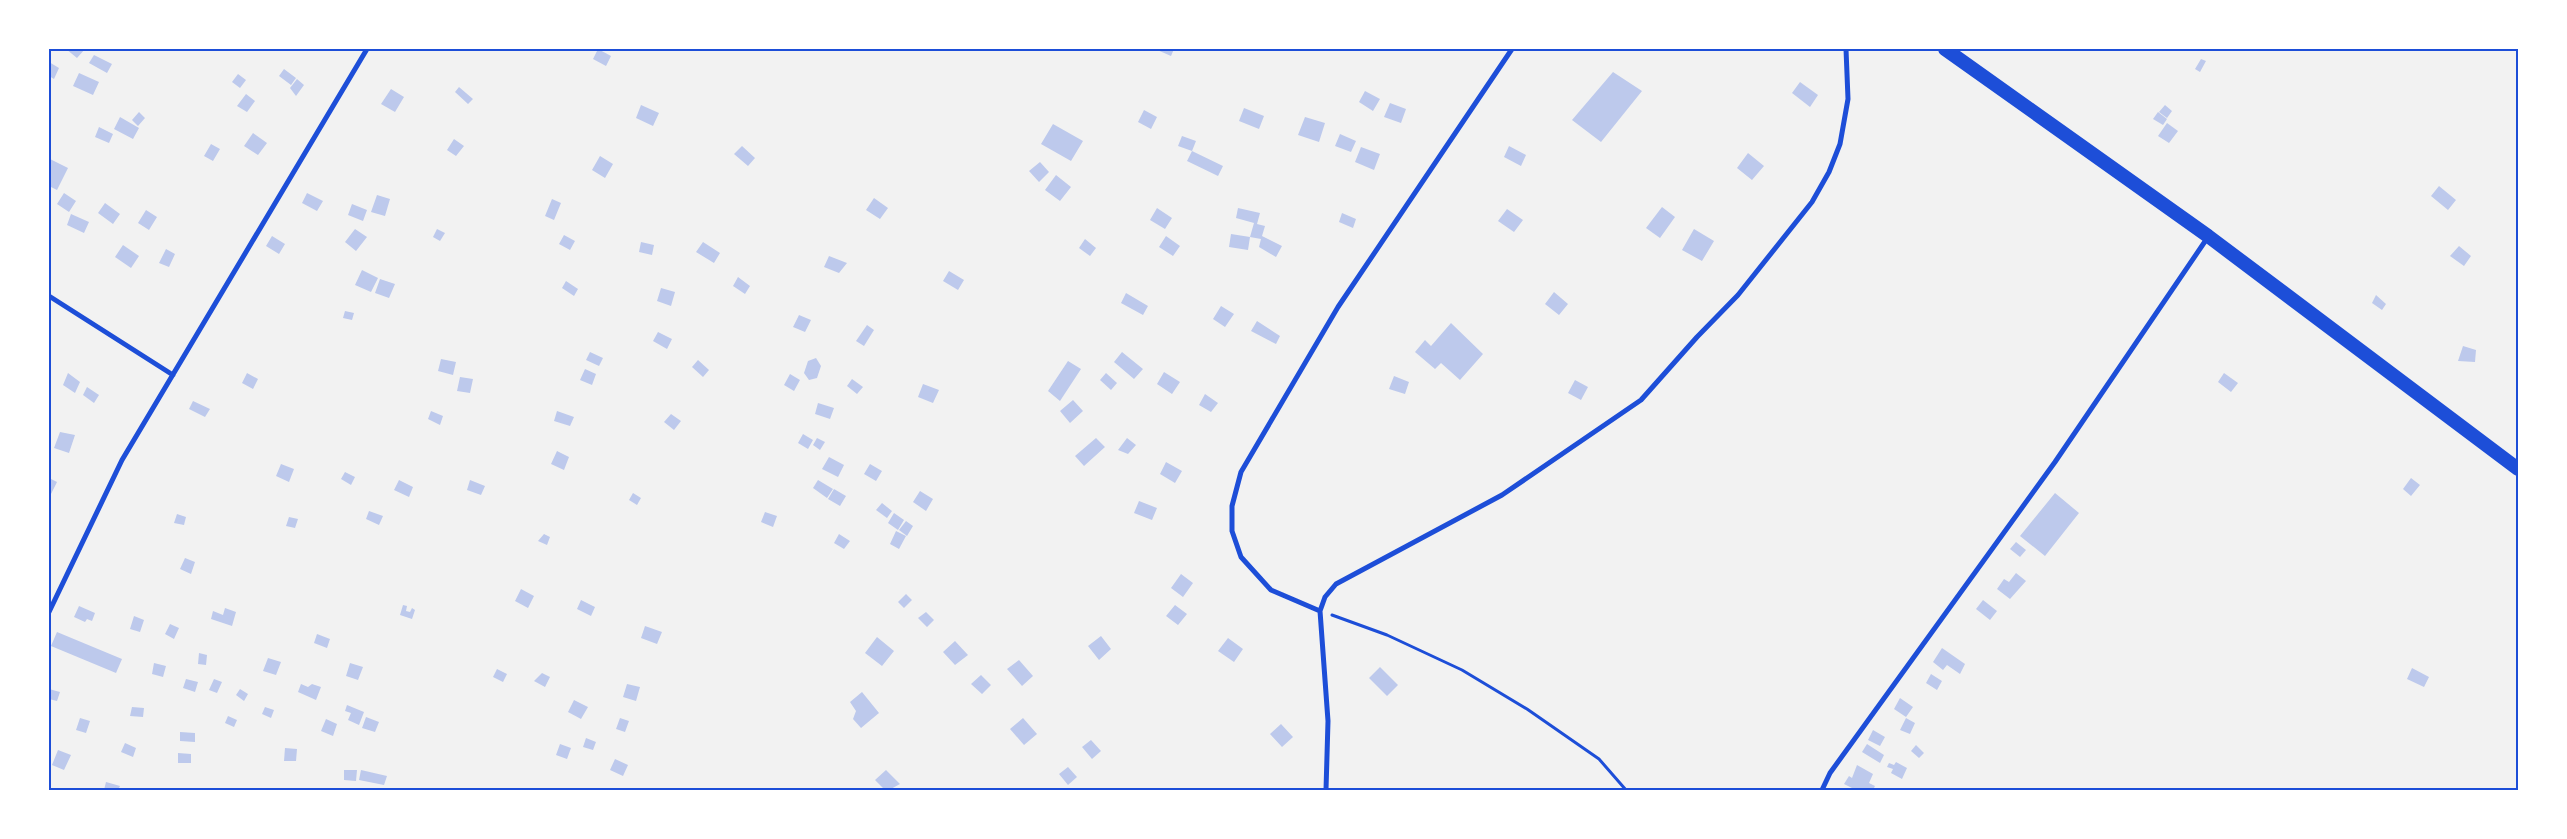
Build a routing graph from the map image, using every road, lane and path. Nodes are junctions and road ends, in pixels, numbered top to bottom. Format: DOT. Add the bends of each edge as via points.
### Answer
graph roads {
  1 [pos="367,49"];
  2 [pos="1512,49"];
  3 [pos="1846,49"];
  4 [pos="1946,49"];
  5 [pos="2208,236"];
  6 [pos="49,296"];
  7 [pos="173,375"];
  8 [pos="2518,469"];
  9 [pos="49,611"];
  10 [pos="1320,611"];
  11 [pos="1326,790"];
  12 [pos="1626,790"];
  13 [pos="1822,790"];
  1 -- 7 [label="street"];
  2 -- 10 [label="street" via="1338,307 1241,472 1232,506 1232,532 1241,557 1271,590"];
  3 -- 10 [label="street" via="1848,98 1840,144 1812,202 1738,295 1642,400 1502,495 1336,584 1325,597"];
  4 -- 5 [label="highway"];
  5 -- 8 [label="highway"];
  5 -- 13 [label="street" via="2054,462 1830,774"];
  6 -- 7 [label="street"];
  7 -- 9 [label="street" via="105,493"];
  10 -- 11 [label="street" via="1328,721"];
  10 -- 12 [label="path" via="1387,635 1462,670 1527,709 1596,757"];
}
